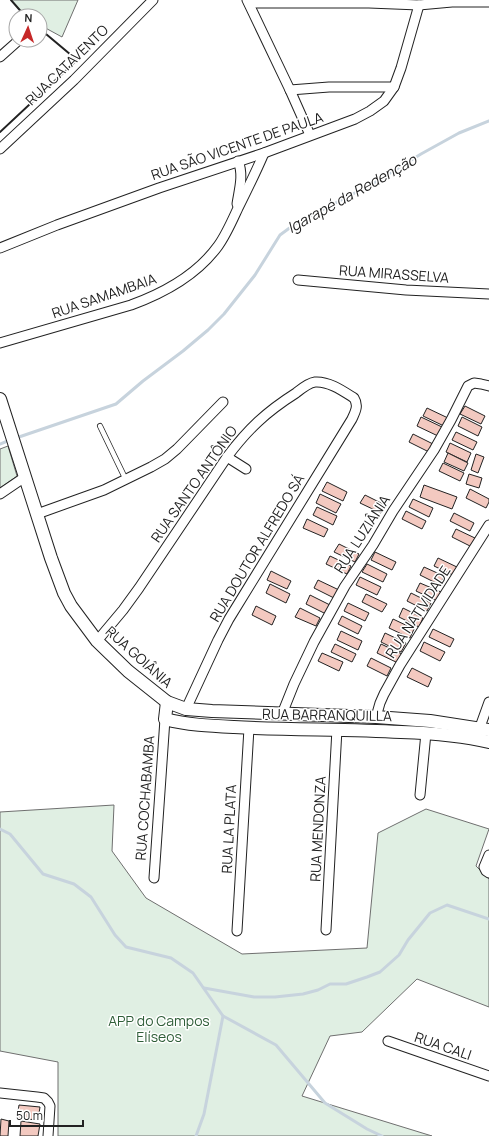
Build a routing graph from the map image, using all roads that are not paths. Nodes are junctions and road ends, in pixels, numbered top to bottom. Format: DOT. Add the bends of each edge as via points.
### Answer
graph roads {
  1 [pos="153,0"];
  2 [pos="248,1"];
  3 [pos="452,1"];
  4 [pos="369,2"];
  5 [pos="489,2"];
  6 [pos="419,5"];
  7 [pos="10,48"];
  8 [pos="0,57"];
  9 [pos="394,87"];
  10 [pos="290,90"];
  11 [pos="310,135"];
  12 [pos="0,149"];
  13 [pos="264,153"];
  14 [pos="238,161"];
  15 [pos="236,213"];
  16 [pos="0,248"];
  17 [pos="298,280"];
  18 [pos="489,294"];
  19 [pos="0,343"];
  20 [pos="485,385"];
  21 [pos="0,399"];
  22 [pos="223,402"];
  23 [pos="357,405"];
  24 [pos="100,426"];
  25 [pos="227,457"];
  26 [pos="246,469"];
  27 [pos="25,477"];
  28 [pos="126,480"];
  29 [pos="0,494"];
  30 [pos="37,514"];
  31 [pos="489,525"];
  32 [pos="97,641"];
  33 [pos="167,702"];
  34 [pos="489,702"];
  35 [pos="186,709"];
  36 [pos="282,714"];
  37 [pos="376,717"];
  38 [pos="165,719"];
  39 [pos="249,728"];
  40 [pos="337,729"];
  41 [pos="486,729"];
  42 [pos="426,733"];
  43 [pos="487,742"];
  44 [pos="420,795"];
  45 [pos="489,855"];
  46 [pos="489,873"];
  47 [pos="154,878"];
  48 [pos="326,930"];
  49 [pos="237,931"];
  50 [pos="388,1042"];
  51 [pos="489,1076"];
  52 [pos="0,1094"];
  53 [pos="48,1136"];
  1 -- 12 [label="street, RUA CATAVENTO" via="74,80"];
  2 -- 4 [label="street"];
  2 -- 10 [label="street"];
  3 -- 5 [label="street"];
  3 -- 6 [label="street"];
  4 -- 6 [label="street"];
  6 -- 9 [label="street, RUA SÃO VICENTE DE PAULA"];
  7 -- 8 [label="street"];
  9 -- 10 [label="street"];
  9 -- 11 [label="street, RUA SÃO VICENTE DE PAULA" via="384,101 370,111"];
  10 -- 11 [label="street"];
  11 -- 13 [label="street, RUA SÃO VICENTE DE PAULA"];
  13 -- 14 [label="street, RUA SÃO VICENTE DE PAULA"];
  13 -- 15 [label="street, RUA SAMAMBAIA"];
  14 -- 15 [label="street" via="241,177"];
  14 -- 16 [label="street, RUA SÃO VICENTE DE PAULA" via="57,225"];
  15 -- 19 [label="street, RUA SAMAMBAIA" via="211,254 195,270 165,290 131,305"];
  17 -- 18 [label="street, RUA MIRASSELVA" via="406,290"];
  20 -- 36 [label="street, RUA LUZIÂNIA" via="474,383 468,386 434,450 345,586 314,642"];
  21 -- 27 [label="street, RUA GOIÂNIA"];
  22 -- 28 [label="street" via="165,459"];
  23 -- 25 [label="street, RUA SANTO ANTÔNIO" via="354,398 334,387 317,382 311,383 260,419"];
  23 -- 35 [label="street, RUA DOUTOR ALFREDO SÁ" via="352,419 229,619"];
  24 -- 28 [label="lane"];
  25 -- 26 [label="street"];
  25 -- 32 [label="street, RUA SANTO ANTÔNIO" via="139,588"];
  27 -- 29 [label="street"];
  27 -- 30 [label="street, RUA GOIÂNIA"];
  28 -- 30 [label="street"];
  30 -- 32 [label="street, RUA GOIÂNIA" via="67,598"];
  31 -- 37 [label="street, RUA NATIVIDADE" via="400,664 384,694"];
  32 -- 33 [label="street, RUA GOIÂNIA"];
  33 -- 35 [label="street, RUA GOIÂNIA"];
  33 -- 38 [label="street"];
  34 -- 41 [label="street"];
  35 -- 36 [label="street, RUA GOIÂNIA"];
  36 -- 37 [label="street, RUA GOIÂNIA"];
  37 -- 41 [label="street, RUA GOIÂNIA"];
  38 -- 39 [label="street, RUA BARRANQUILLA" via="185,724"];
  38 -- 47 [label="street, RUA COCHABAMBA"];
  39 -- 40 [label="street, RUA BARRANQUILLA"];
  39 -- 49 [label="street, RUA LA PLATA"];
  40 -- 42 [label="street, RUA BARRANQUILLA"];
  40 -- 48 [label="street, RUA MENDONZA"];
  41 -- 43 [label="street"];
  42 -- 43 [label="street, RUA BARRANQUILLA"];
  42 -- 44 [label="street"];
  45 -- 46 [label="street" via="484,867"];
  50 -- 51 [label="street, RUA CALI"];
  52 -- 53 [label="street" via="44,1098 50,1106"];
}
